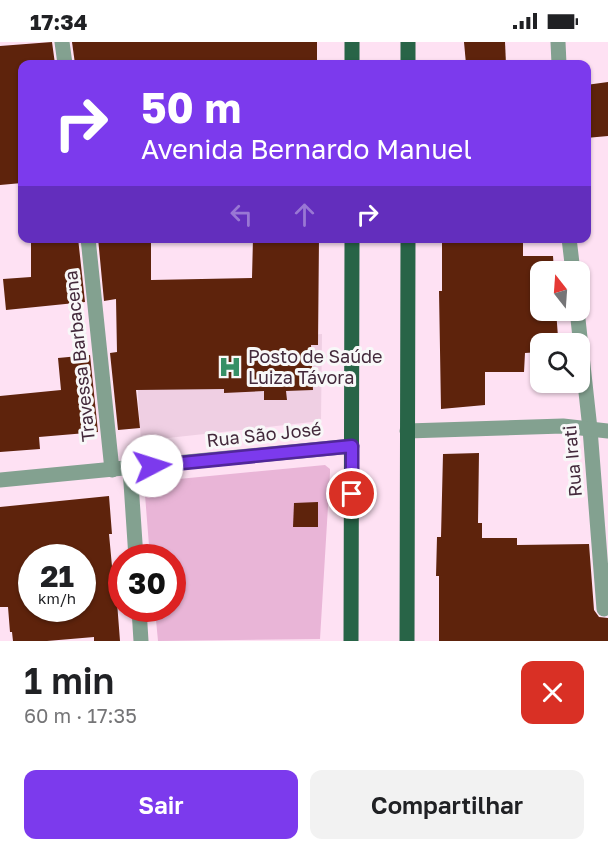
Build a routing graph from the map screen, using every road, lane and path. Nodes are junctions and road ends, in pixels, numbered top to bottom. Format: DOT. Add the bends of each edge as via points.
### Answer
graph roads {
  1 [pos="62,42"];
  2 [pos="352,42"];
  3 [pos="408,42"];
  4 [pos="558,42"];
  5 [pos="64,60"];
  6 [pos="352,60"];
  7 [pos="408,60"];
  8 [pos="559,60"];
  9 [pos="89,243"];
  10 [pos="352,243"];
  11 [pos="408,243"];
  12 [pos="570,243"];
  13 [pos="572,261"];
  14 [pos="578,321"];
  15 [pos="590,429"];
  16 [pos="407,431"];
  17 [pos="608,431"];
  18 [pos="352,446"];
  19 [pos="130,468"];
  20 [pos="112,470"];
  21 [pos="0,480"];
  22 [pos="134,544"];
  23 [pos="604,609"];
  24 [pos="140,622"];
  25 [pos="141,641"];
  26 [pos="351,641"];
  27 [pos="407,641"];
  1 -- 5 [label="street"];
  2 -- 6 [label="main road"];
  3 -- 7 [label="main road"];
  4 -- 8 [label="street"];
  9 -- 20 [label="street, Travessa Barbacena"];
  10 -- 18 [label="main road"];
  11 -- 16 [label="main road"];
  12 -- 13 [label="street"];
  14 -- 15 [label="street, Rua Irati"];
  15 -- 16 [label="street" via="562,426"];
  15 -- 17 [label="street"];
  15 -- 23 [label="street, Rua Irati"];
  16 -- 27 [label="main road"];
  18 -- 19 [label="street, Rua São José"];
  18 -- 26 [label="main road"];
  19 -- 20 [label="street, Rua São José"];
  19 -- 22 [label="street"];
  20 -- 21 [label="street, Rua São José"];
  24 -- 25 [label="street"];
}
